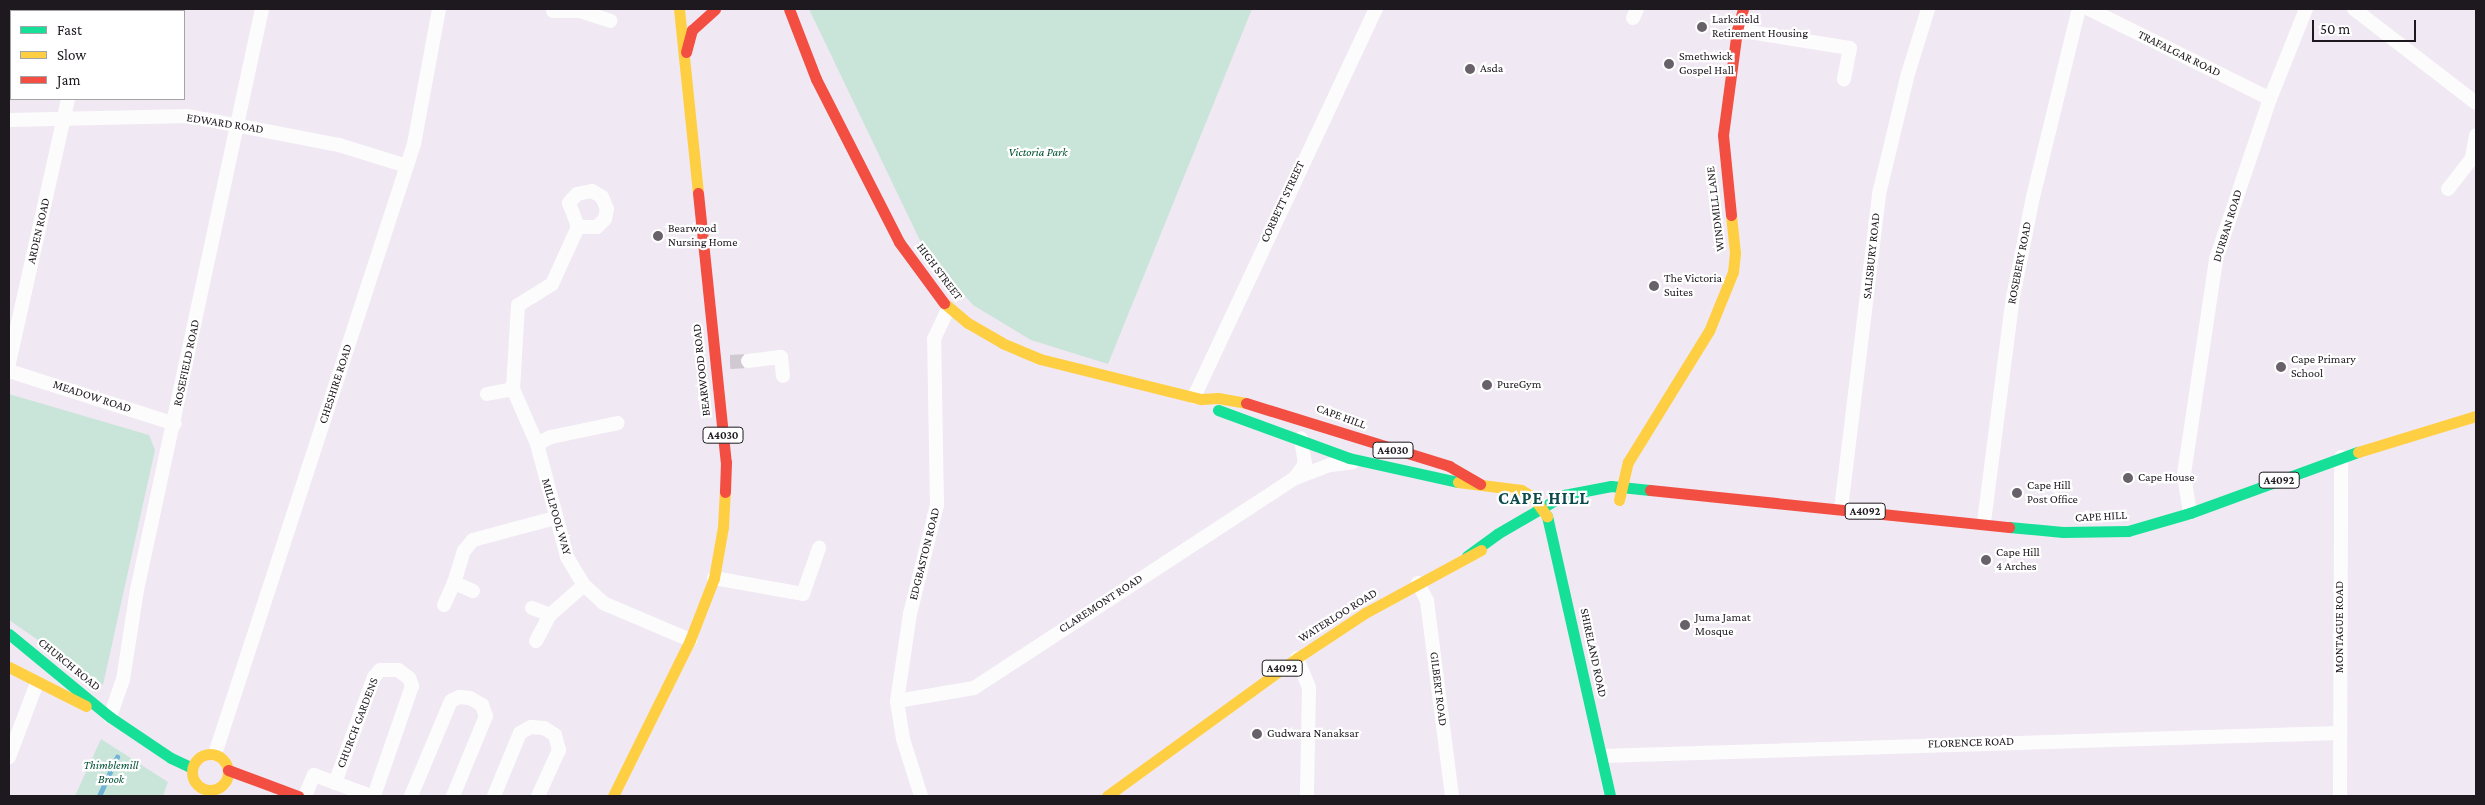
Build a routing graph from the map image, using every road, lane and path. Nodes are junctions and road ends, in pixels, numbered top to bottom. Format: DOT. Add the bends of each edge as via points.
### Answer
graph roads {
  1 [pos="262,9"];
  2 [pos="439,9"];
  3 [pos="679,9"];
  4 [pos="710,9"];
  5 [pos="778,9"];
  6 [pos="789,9"];
  7 [pos="1376,9"];
  8 [pos="1743,9"];
  9 [pos="1928,9"];
  10 [pos="2079,9"];
  11 [pos="2089,9"];
  12 [pos="2306,9"];
  13 [pos="2354,9"];
  14 [pos="581,10"];
  15 [pos="552,11"];
  16 [pos="610,21"];
  17 [pos="1737,30"];
  18 [pos="798,33"];
  19 [pos="686,53"];
  20 [pos="1844,79"];
  21 [pos="2270,99"];
  22 [pos="68,100"];
  23 [pos="2476,103"];
  24 [pos="64,118"];
  25 [pos="9,120"];
  26 [pos="237,125"];
  27 [pos="2476,135"];
  28 [pos="408,166"];
  29 [pos="2448,189"];
  30 [pos="578,227"];
  31 [pos="948,309"];
  32 [pos="748,360"];
  33 [pos="730,362"];
  34 [pos="9,363"];
  35 [pos="716,364"];
  36 [pos="9,371"];
  37 [pos="783,376"];
  38 [pos="513,389"];
  39 [pos="487,394"];
  40 [pos="1198,398"];
  41 [pos="2476,416"];
  42 [pos="1304,419"];
  43 [pos="618,423"];
  44 [pos="175,424"];
  45 [pos="1339,432"];
  46 [pos="1301,438"];
  47 [pos="537,444"];
  48 [pos="2341,458"];
  49 [pos="1364,460"];
  50 [pos="1293,480"];
  51 [pos="1480,484"];
  52 [pos="1621,486"];
  53 [pos="1711,498"];
  54 [pos="1620,500"];
  55 [pos="1841,509"];
  56 [pos="1544,512"];
  57 [pos="2190,512"];
  58 [pos="555,518"];
  59 [pos="1984,522"];
  60 [pos="819,548"];
  61 [pos="714,578"];
  62 [pos="454,583"];
  63 [pos="1418,583"];
  64 [pos="584,585"];
  65 [pos="472,591"];
  66 [pos="444,605"];
  67 [pos="532,608"];
  68 [pos="550,615"];
  69 [pos="9,634"];
  70 [pos="690,640"];
  71 [pos="536,641"];
  72 [pos="1297,658"];
  73 [pos="9,668"];
  74 [pos="37,683"];
  75 [pos="897,701"];
  76 [pos="110,717"];
  77 [pos="2340,733"];
  78 [pos="215,754"];
  79 [pos="1602,756"];
  80 [pos="9,757"];
  81 [pos="192,768"];
  82 [pos="228,770"];
  83 [pos="335,783"];
  84 [pos="199,792"];
  85 [pos="298,796"];
  86 [pos="305,796"];
  87 [pos="372,796"];
  88 [pos="411,796"];
  89 [pos="453,796"];
  90 [pos="494,796"];
  91 [pos="538,796"];
  92 [pos="613,796"];
  93 [pos="922,796"];
  94 [pos="1107,796"];
  95 [pos="1307,796"];
  96 [pos="1452,796"];
  97 [pos="1610,796"];
  98 [pos="2340,796"];
  1 -- 26 [label="street, ROSEFIELD ROAD"];
  2 -- 28 [label="street, CHESHIRE ROAD"];
  3 -- 19 [label="main road, BEARWOOD ROAD / A4030"];
  4 -- 19 [label="main road, A4030" via="692,30"];
  5 -- 18 [label="main road, A4030"];
  6 -- 18 [label="main road, HIGH STREET / A4030"];
  7 -- 40 [label="street, CORBETT STREET"];
  8 -- 17 [label="main road, WINDMILL LANE"];
  9 -- 55 [label="street, SALISBURY ROAD" via="1907,77 1879,194"];
  10 -- 59 [label="street, ROSEBERY ROAD" via="2033,197 2013,297"];
  11 -- 21 [label="street, TRAFALGAR ROAD"];
  12 -- 21 [label="street, DURBAN ROAD"];
  13 -- 23 [label="street"];
  14 -- 15 [label="street"];
  14 -- 16 [label="street"];
  17 -- 20 [label="street" via="1850,48"];
  17 -- 52 [label="main road, WINDMILL LANE" via="1723,135 1735,253 1733,272 1709,331 1634,451"];
  18 -- 31 [label="main road, HIGH STREET / A4030" via="816,79 895,234"];
  19 -- 35 [label="main road, BEARWOOD ROAD / A4030"];
  21 -- 57 [label="street, DURBAN ROAD" via="2216,260 2184,474"];
  22 -- 24 [label="street, ARDEN ROAD"];
  24 -- 25 [label="street, EDWARD ROAD"];
  24 -- 26 [label="street, EDWARD ROAD" via="188,116"];
  24 -- 34 [label="street, ARDEN ROAD"];
  26 -- 28 [label="street, EDWARD ROAD" via="340,145"];
  26 -- 44 [label="street, ROSEFIELD ROAD"];
  27 -- 29 [label="street" via="2472,158"];
  28 -- 78 [label="street, CHESHIRE ROAD"];
  30 -- 38 [label="street, MILLPOOL WAY" via="552,284 518,305"];
  31 -- 40 [label="main road, HIGH STREET / A4030" via="1002,343 1040,359"];
  31 -- 75 [label="street, EDGBASTON ROAD" via="934,339 937,505 910,614"];
  32 -- 37 [label="street" via="781,357"];
  33 -- 35 [label="street"];
  35 -- 61 [label="main road, BEARWOOD ROAD / A4030" via="726,462 723,527"];
  36 -- 44 [label="street, MEADOW ROAD"];
  38 -- 39 [label="street"];
  38 -- 47 [label="street, MILLPOOL WAY"];
  40 -- 42 [label="main road, HIGH STREET / A4030" via="1218,398 1266,407"];
  40 -- 46 [label="main road, HIGH STREET / A4030" via="1210,407"];
  41 -- 48 [label="main road, CAPE HILL / A4092"];
  42 -- 45 [label="main road, CAPE HILL / A4030"];
  43 -- 47 [label="street" via="551,437"];
  44 -- 76 [label="street, ROSEFIELD ROAD" via="138,590 123,680"];
  45 -- 46 [label="main road" via="1328,439"];
  45 -- 49 [label="main road" via="1342,441"];
  45 -- 51 [label="main road, CAPE HILL / A4030" via="1449,466"];
  46 -- 49 [label="main road, CAPE HILL / A4030"];
  46 -- 50 [label="street, CLAREMONT ROAD" via="1305,464"];
  47 -- 58 [label="street, MILLPOOL WAY"];
  48 -- 57 [label="main road, CAPE HILL / A4092"];
  48 -- 77 [label="street, MONTAGUE ROAD"];
  49 -- 50 [label="street, CLAREMONT ROAD" via="1330,465"];
  49 -- 51 [label="main road, CAPE HILL / A4030" via="1432,478"];
  50 -- 75 [label="street, CLAREMONT ROAD" via="974,688"];
  51 -- 56 [label="main road, CAPE HILL / A4030" via="1520,490"];
  52 -- 53 [label="main road, CAPE HILL / A4092" via="1676,490"];
  52 -- 54 [label="main road, WINDMILL LANE"];
  52 -- 56 [label="main road, CAPE HILL / A4092" via="1589,488 1564,495"];
  53 -- 54 [label="main road, CAPE HILL / A4092" via="1675,503"];
  53 -- 55 [label="main road, CAPE HILL / A4092"];
  54 -- 56 [label="main road, CAPE HILL / A4092"];
  55 -- 59 [label="main road, CAPE HILL / A4092"];
  56 -- 63 [label="main road, WATERLOO ROAD / A4092"];
  56 -- 79 [label="main road, SHIRELAND ROAD"];
  57 -- 59 [label="main road, CAPE HILL / A4092" via="2115,532 2063,532"];
  58 -- 62 [label="street" via="473,540 464,551"];
  58 -- 64 [label="street, MILLPOOL WAY" via="567,557"];
  60 -- 61 [label="street" via="803,594"];
  61 -- 70 [label="main road, BEARWOOD ROAD / A4030"];
  62 -- 65 [label="street"];
  62 -- 66 [label="street"];
  63 -- 72 [label="main road, WATERLOO ROAD / A4092"];
  63 -- 96 [label="street, GILBERT ROAD" via="1427,601"];
  64 -- 68 [label="street"];
  64 -- 70 [label="street, MILLPOOL WAY" via="603,604"];
  67 -- 68 [label="street"];
  68 -- 71 [label="street"];
  69 -- 76 [label="main road, CHURCH ROAD"];
  70 -- 92 [label="main road, BEARWOOD ROAD / A4030"];
  72 -- 94 [label="main road, WATERLOO ROAD / A4092"];
  72 -- 95 [label="street" via="1309,688"];
  73 -- 74 [label="main road, CHURCH ROAD"];
  74 -- 76 [label="main road, CHURCH ROAD"];
  74 -- 80 [label="street"];
  75 -- 93 [label="street, EDGBASTON ROAD" via="903,739"];
  76 -- 81 [label="main road, CHURCH ROAD" via="171,758"];
  77 -- 79 [label="street, FLORENCE ROAD"];
  77 -- 98 [label="street, MONTAGUE ROAD"];
  78 -- 81 [label="main road" via="198,758"];
  78 -- 82 [label="main road" via="224,760"];
  79 -- 97 [label="main road, SHIRELAND ROAD"];
  81 -- 84 [label="main road"];
  82 -- 84 [label="main road" via="222,785"];
  82 -- 85 [label="main road"];
  83 -- 86 [label="street, CHURCH GARDENS" via="314,775"];
  83 -- 87 [label="street, CHURCH GARDENS"];
  83 -- 87 [label="street, CHURCH GARDENS" via="374,676 380,670 398,670 409,678 412,686"];
  88 -- 89 [label="street" via="452,701 459,697 470,698 482,704 486,716"];
  90 -- 91 [label="street" via="520,733 531,727 544,728 555,735 559,750"];
}
